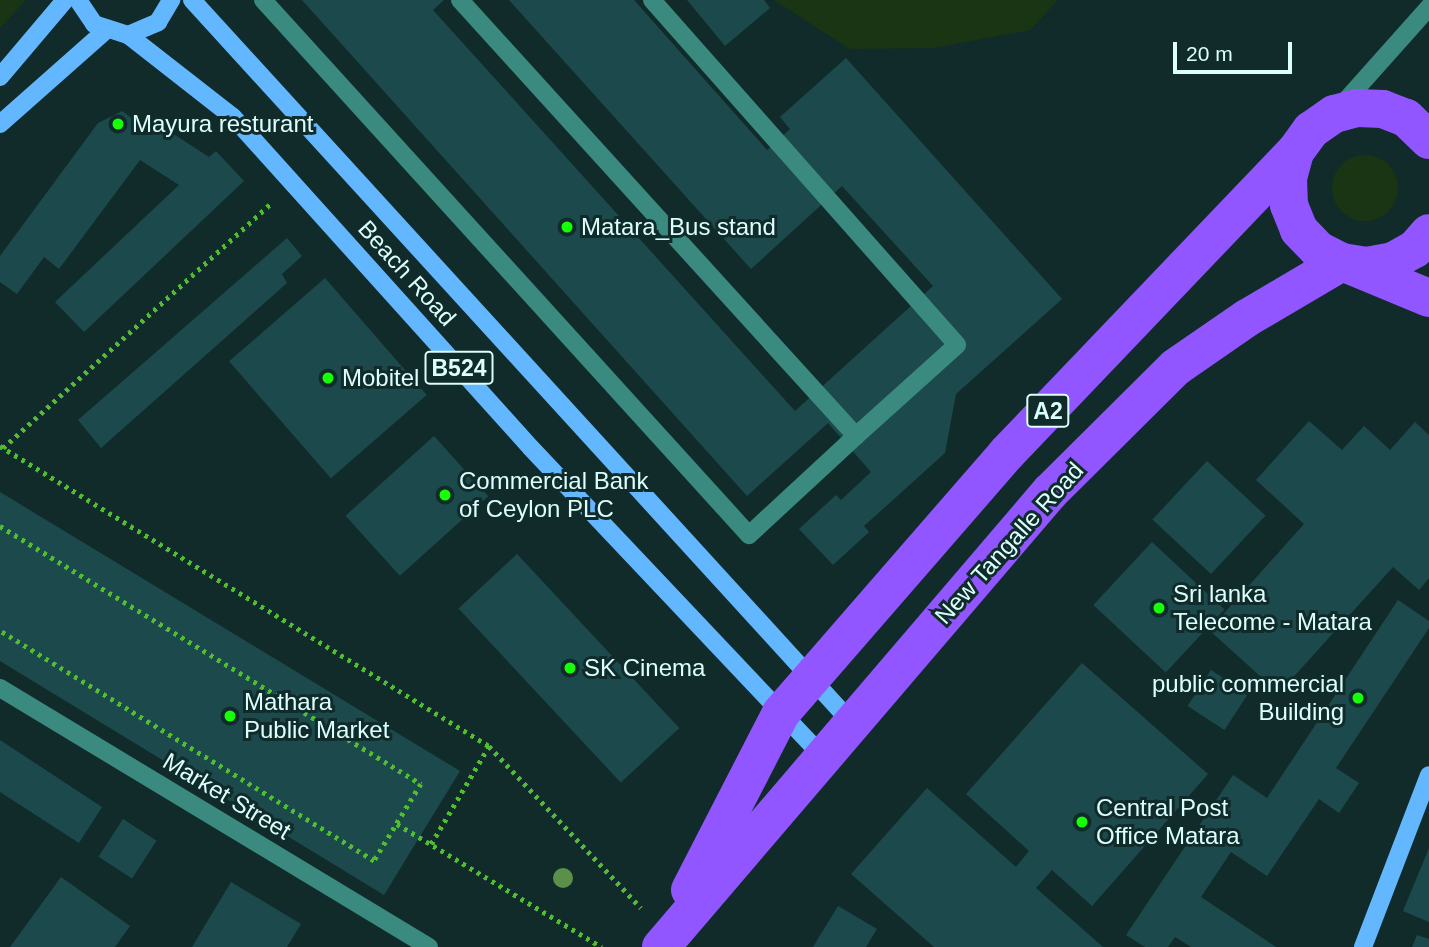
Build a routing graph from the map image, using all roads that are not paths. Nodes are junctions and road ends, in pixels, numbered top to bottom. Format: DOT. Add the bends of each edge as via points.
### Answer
graph roads {
  1 [pos="65,0"];
  2 [pos="78,0"];
  3 [pos="171,0"];
  4 [pos="192,0"];
  5 [pos="263,0"];
  6 [pos="460,0"];
  7 [pos="652,0"];
  8 [pos="1429,7"];
  9 [pos="105,31"];
  10 [pos="128,35"];
  11 [pos="0,77"];
  12 [pos="1334,114"];
  13 [pos="0,124"];
  14 [pos="1429,140"];
  15 [pos="1295,152"];
  16 [pos="1429,233"];
  17 [pos="1342,262"];
  18 [pos="1429,298"];
  19 [pos="856,436"];
  20 [pos="811,678"];
  21 [pos="0,688"];
  22 [pos="781,713"];
  23 [pos="852,723"];
  24 [pos="823,757"];
  25 [pos="1429,775"];
  26 [pos="658,938"];
  27 [pos="429,947"];
  28 [pos="1363,947"];
  1 -- 11 [label="main road"];
  2 -- 9 [label="main road" via="93,24"];
  3 -- 10 [label="main road" via="158,22"];
  4 -- 20 [label="main road, Beach Road / B524"];
  5 -- 19 [label="street" via="749,534"];
  6 -- 19 [label="street"];
  7 -- 19 [label="street" via="957,345"];
  8 -- 12 [label="street"];
  9 -- 10 [label="main road"];
  9 -- 13 [label="main road"];
  10 -- 22 [label="main road, Beach Road / B524" via="233,117 531,448"];
  12 -- 14 [label="highway" via="1357,108 1383,109 1406,118"];
  12 -- 15 [label="highway" via="1311,130"];
  15 -- 17 [label="highway" via="1288,178 1289,205 1299,230 1318,250"];
  15 -- 20 [label="highway, A2" via="1007,453"];
  16 -- 17 [label="highway" via="1415,249 1393,261"];
  17 -- 18 [label="highway"];
  17 -- 23 [label="highway, New Tangalle Road / A2" via="1247,318 1176,368 1050,492"];
  20 -- 22 [label="highway, A2"];
  20 -- 23 [label="main road, Beach Road"];
  21 -- 27 [label="street, Market Street"];
  22 -- 24 [label="main road, Beach Road"];
  22 -- 26 [label="highway, A2"];
  23 -- 24 [label="highway, New Tangalle Road / A2"];
  24 -- 26 [label="highway, New Tangalle Road / A2"];
  25 -- 28 [label="main road"];
}
